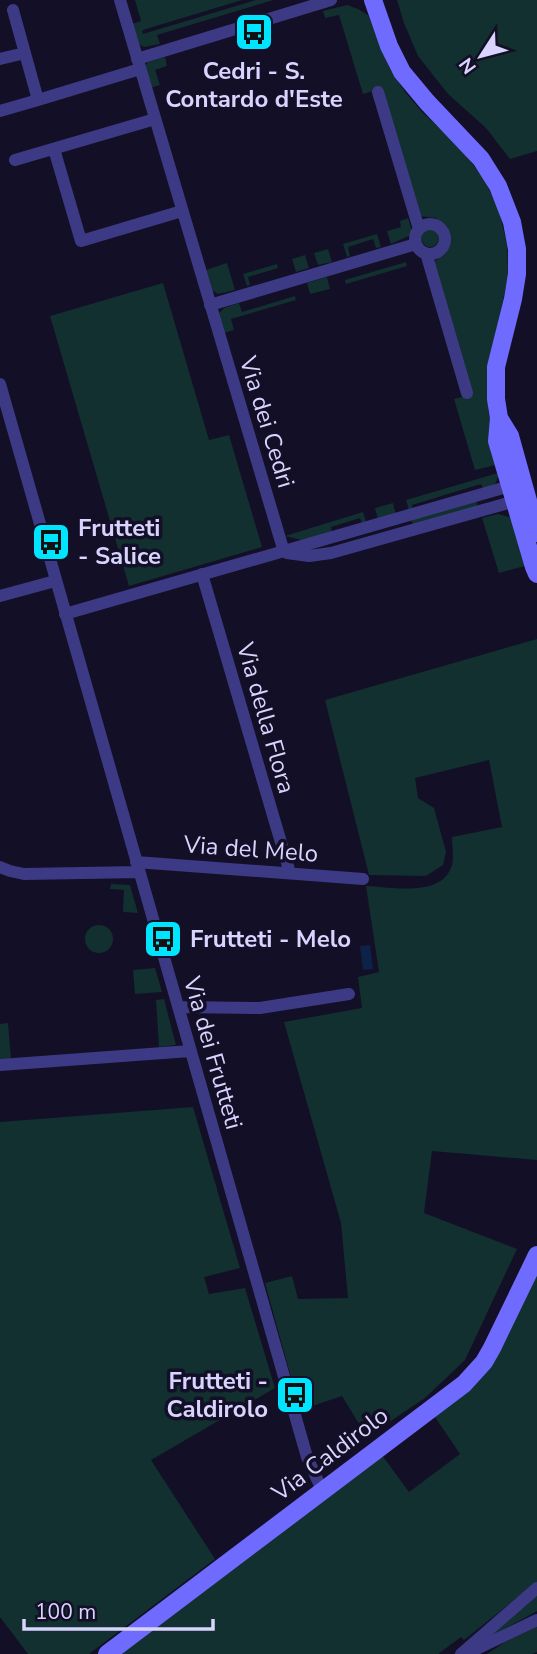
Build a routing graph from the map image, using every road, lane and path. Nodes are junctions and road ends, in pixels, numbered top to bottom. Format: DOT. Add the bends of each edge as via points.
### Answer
graph roads {
  1 [pos="120,0"];
  2 [pos="331,0"];
  3 [pos="373,0"];
  4 [pos="13,10"];
  5 [pos="25,53"];
  6 [pos="0,59"];
  7 [pos="139,64"];
  8 [pos="378,92"];
  9 [pos="38,100"];
  10 [pos="0,111"];
  11 [pos="155,119"];
  12 [pos="54,149"];
  13 [pos="15,160"];
  14 [pos="182,211"];
  15 [pos="419,229"];
  16 [pos="421,248"];
  17 [pos="210,305"];
  18 [pos="0,384"];
  19 [pos="467,393"];
  20 [pos="525,490"];
  21 [pos="406,517"];
  22 [pos="374,526"];
  23 [pos="410,531"];
  24 [pos="537,533"];
  25 [pos="378,540"];
  26 [pos="284,552"];
  27 [pos="536,569"];
  28 [pos="202,573"];
  29 [pos="55,581"];
  30 [pos="0,596"];
  31 [pos="65,614"];
  32 [pos="0,867"];
  33 [pos="137,867"];
  34 [pos="289,873"];
  35 [pos="363,879"];
  36 [pos="349,994"];
  37 [pos="178,1007"];
  38 [pos="190,1051"];
  39 [pos="0,1065"];
  40 [pos="537,1255"];
  41 [pos="321,1490"];
  42 [pos="537,1588"];
  43 [pos="537,1620"];
  44 [pos="107,1654"];
  45 [pos="463,1654"];
  1 -- 7 [label="street, Via dei Cedri"];
  2 -- 7 [label="street"];
  3 -- 20 [label="street" via="402,72 481,159 512,222 517,274 495,389 499,418 510,436"];
  4 -- 5 [label="street"];
  5 -- 6 [label="street"];
  5 -- 9 [label="street"];
  7 -- 9 [label="street"];
  7 -- 11 [label="street, Via dei Cedri"];
  8 -- 15 [label="street"];
  9 -- 10 [label="street"];
  11 -- 12 [label="street"];
  11 -- 14 [label="street, Via dei Cedri"];
  12 -- 13 [label="street"];
  12 -- 14 [label="street" via="81,241"];
  14 -- 17 [label="street, Via dei Cedri"];
  15 -- 16 [label="street" via="416,234"];
  15 -- 16 [label="street" via="439,226 445,242 432,253"];
  16 -- 17 [label="street"];
  16 -- 19 [label="street"];
  17 -- 26 [label="street, Via dei Cedri"];
  18 -- 29 [label="street, Via dei Frutteti"];
  20 -- 21 [label="street"];
  20 -- 23 [label="street"];
  20 -- 24 [label="street"];
  20 -- 27 [label="street"];
  21 -- 22 [label="street"];
  21 -- 23 [label="street"];
  22 -- 25 [label="street"];
  22 -- 26 [label="street"];
  23 -- 25 [label="street"];
  25 -- 26 [label="street" via="309,556"];
  26 -- 28 [label="street"];
  28 -- 31 [label="street"];
  28 -- 34 [label="street, Via della Flora"];
  29 -- 30 [label="street"];
  29 -- 31 [label="street, Via dei Frutteti"];
  31 -- 33 [label="street, Via dei Frutteti"];
  32 -- 33 [label="street, Via del Melo" via="24,874"];
  33 -- 34 [label="street, Via del Melo"];
  33 -- 37 [label="street, Via dei Frutteti"];
  34 -- 35 [label="street, Via del Melo"];
  36 -- 37 [label="street" via="260,1008"];
  37 -- 38 [label="street, Via dei Frutteti"];
  38 -- 39 [label="street"];
  38 -- 41 [label="street, Via dei Frutteti" via="307,1457"];
  40 -- 41 [label="street, Via Caldirolo" via="492,1348 474,1374"];
  41 -- 44 [label="street, Via Caldirolo"];
  42 -- 45 [label="street"];
  43 -- 45 [label="street"];
}
